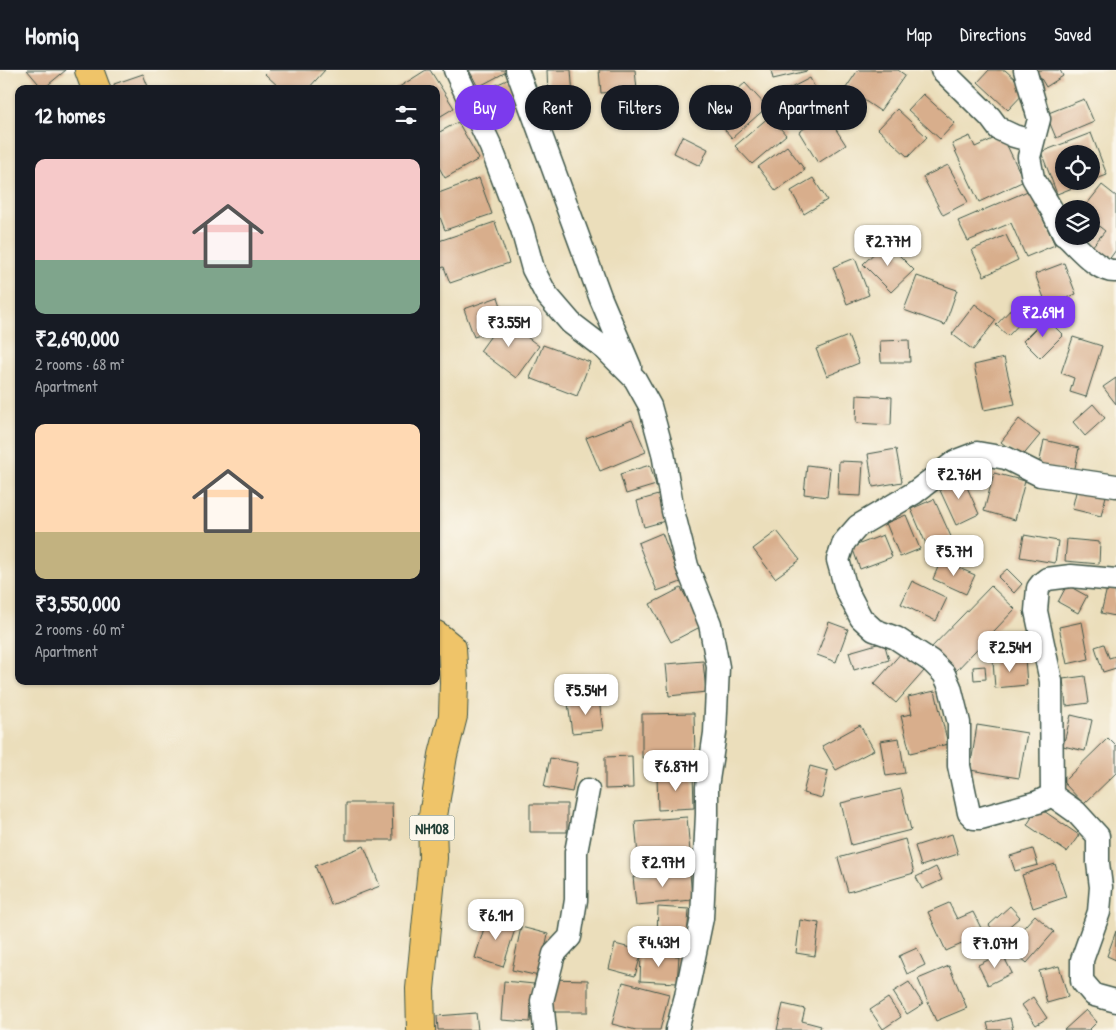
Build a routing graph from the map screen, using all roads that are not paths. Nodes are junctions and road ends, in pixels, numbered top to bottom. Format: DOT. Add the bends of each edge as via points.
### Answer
graph roads {
  1 [pos="89,70"];
  2 [pos="455,70"];
  3 [pos="517,70"];
  4 [pos="942,70"];
  5 [pos="1025,70"];
  6 [pos="95,85"];
  7 [pos="1032,141"];
  8 [pos="1055,217"];
  9 [pos="1076,245"];
  10 [pos="1116,271"];
  11 [pos="635,379"];
  12 [pos="1116,486"];
  13 [pos="1116,580"];
  14 [pos="440,638"];
  15 [pos="588,790"];
  16 [pos="1052,795"];
  17 [pos="1115,999"];
  18 [pos="421,1030"];
  19 [pos="545,1030"];
  20 [pos="677,1030"];
  1 -- 6 [label="highway"];
  2 -- 11 [label="street" via="492,147 533,269 546,294 571,323 605,349"];
  3 -- 11 [label="street" via="601,299"];
  4 -- 7 [label="street" via="998,128"];
  5 -- 7 [label="street" via="1038,119"];
  7 -- 8 [label="street" via="1029,157 1033,178"];
  9 -- 10 [label="street" via="1097,265"];
  11 -- 20 [label="street" via="650,406 663,453 673,510 688,566 710,624 718,667 715,733 707,787 702,918"];
  12 -- 16 [label="street" via="1040,475 1006,458 976,453 956,461 914,493 858,526 844,542 838,560 846,589 862,618 874,630 896,638 931,661 944,674 959,723 959,766 969,813 980,818"];
  13 -- 16 [label="street" via="1071,576 1047,579 1038,588 1036,611 1050,680"];
  14 -- 18 [label="highway, NH108" via="452,648 453,716 432,822 433,858 420,989"];
  15 -- 19 [label="street" via="576,852 576,900 570,937 554,954 542,1001"];
  16 -- 17 [label="street" via="1076,812 1098,836 1100,912 1082,960 1082,981 1094,995"];
}
